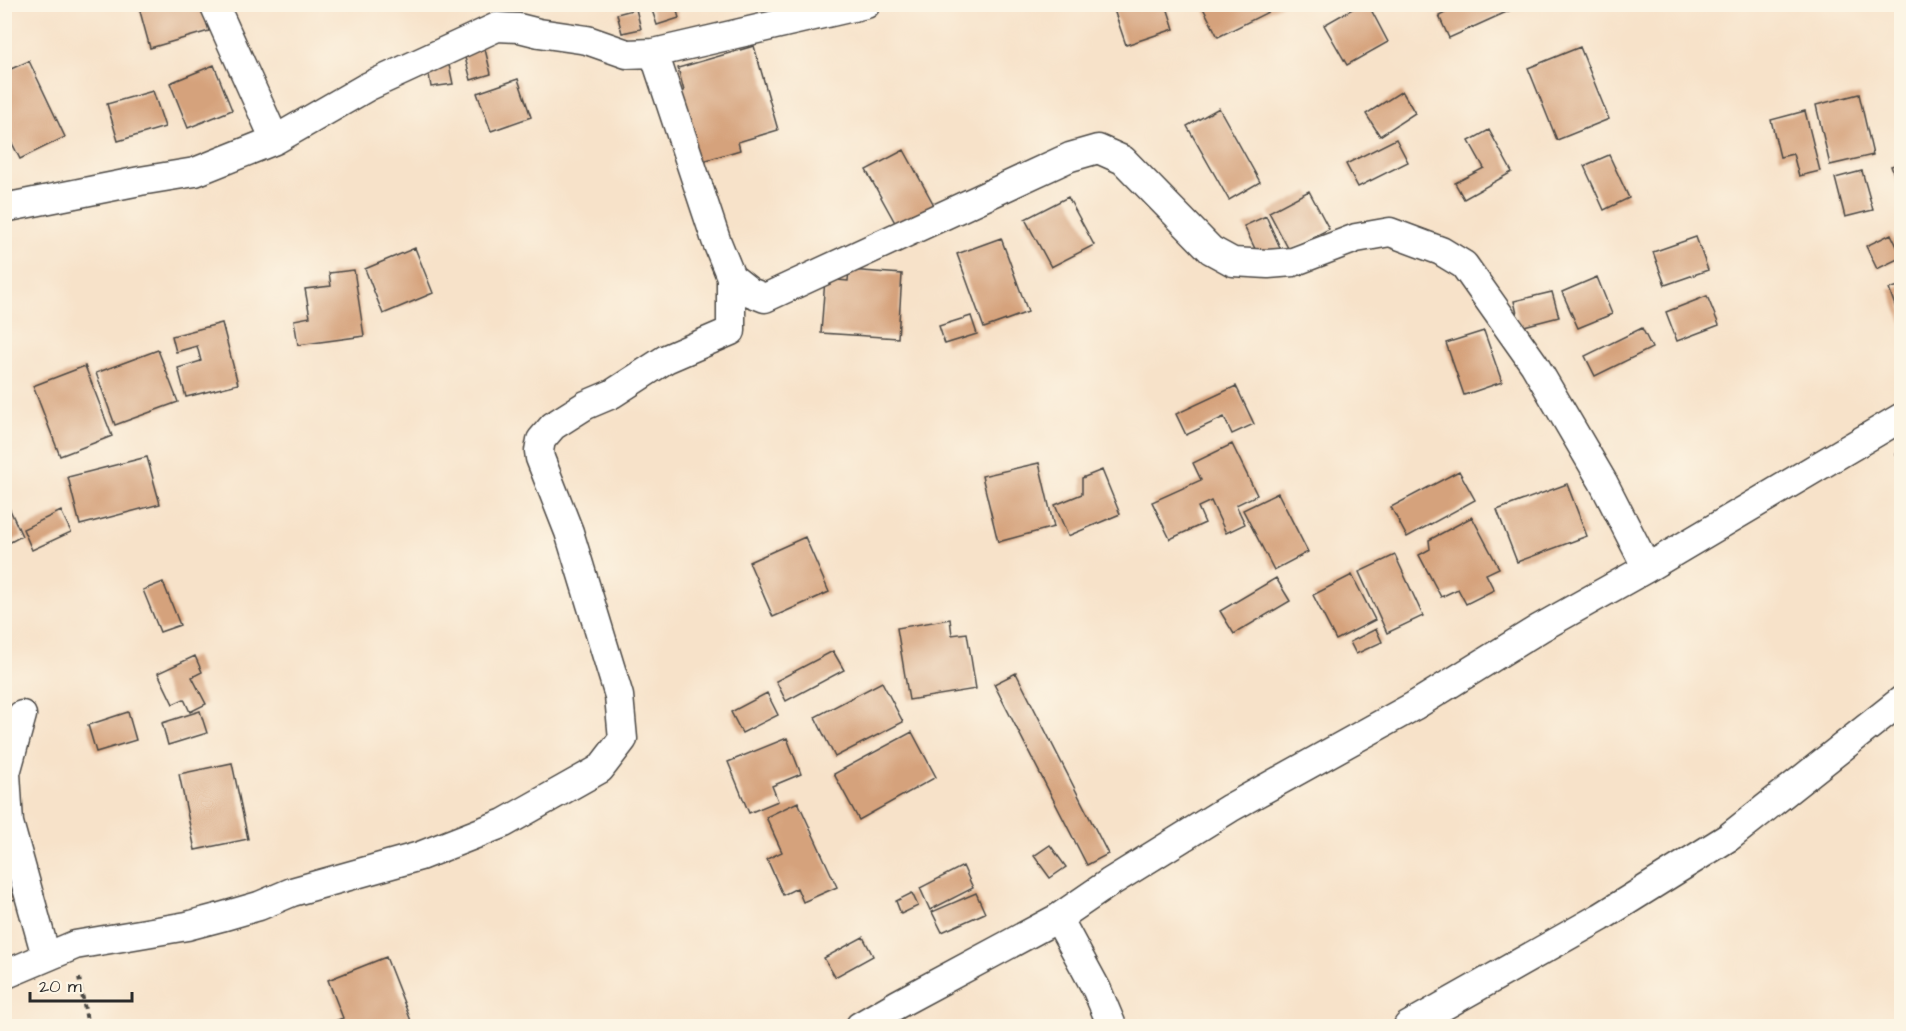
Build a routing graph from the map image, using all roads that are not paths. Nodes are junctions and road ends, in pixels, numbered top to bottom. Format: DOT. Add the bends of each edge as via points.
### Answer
graph roads {
  1 [pos="214,4"];
  2 [pos="866,4"];
  3 [pos="654,53"];
  4 [pos="275,140"];
  5 [pos="4,208"];
  6 [pos="731,277"];
  7 [pos="1902,417"];
  8 [pos="1647,568"];
  9 [pos="1902,700"];
  10 [pos="22,715"];
  11 [pos="1058,918"];
  12 [pos="46,956"];
  13 [pos="4,975"];
  14 [pos="860,1026"];
  15 [pos="1112,1026"];
  16 [pos="1408,1026"];
  1 -- 4 [label="street"];
  2 -- 3 [label="street"];
  3 -- 4 [label="street" via="627,54 587,40 497,27 367,87"];
  3 -- 6 [label="street"];
  4 -- 5 [label="street" via="195,172"];
  6 -- 8 [label="street" via="765,298 1070,157 1098,149 1123,160 1211,250 1233,262 1293,262 1356,238 1390,232 1441,251 1464,265 1534,364 1603,482"];
  6 -- 12 [label="street" via="731,331 666,359 553,426 541,440 540,458 569,532 619,696 623,739 600,769 504,823 420,856 292,892 221,917 75,945"];
  7 -- 8 [label="street"];
  8 -- 11 [label="street" via="1414,706 1230,808"];
  9 -- 16 [label="street" via="1730,837 1601,917"];
  10 -- 12 [label="street" via="6,774 9,823"];
  11 -- 14 [label="street"];
  11 -- 15 [label="street"];
  12 -- 13 [label="street"];
}
